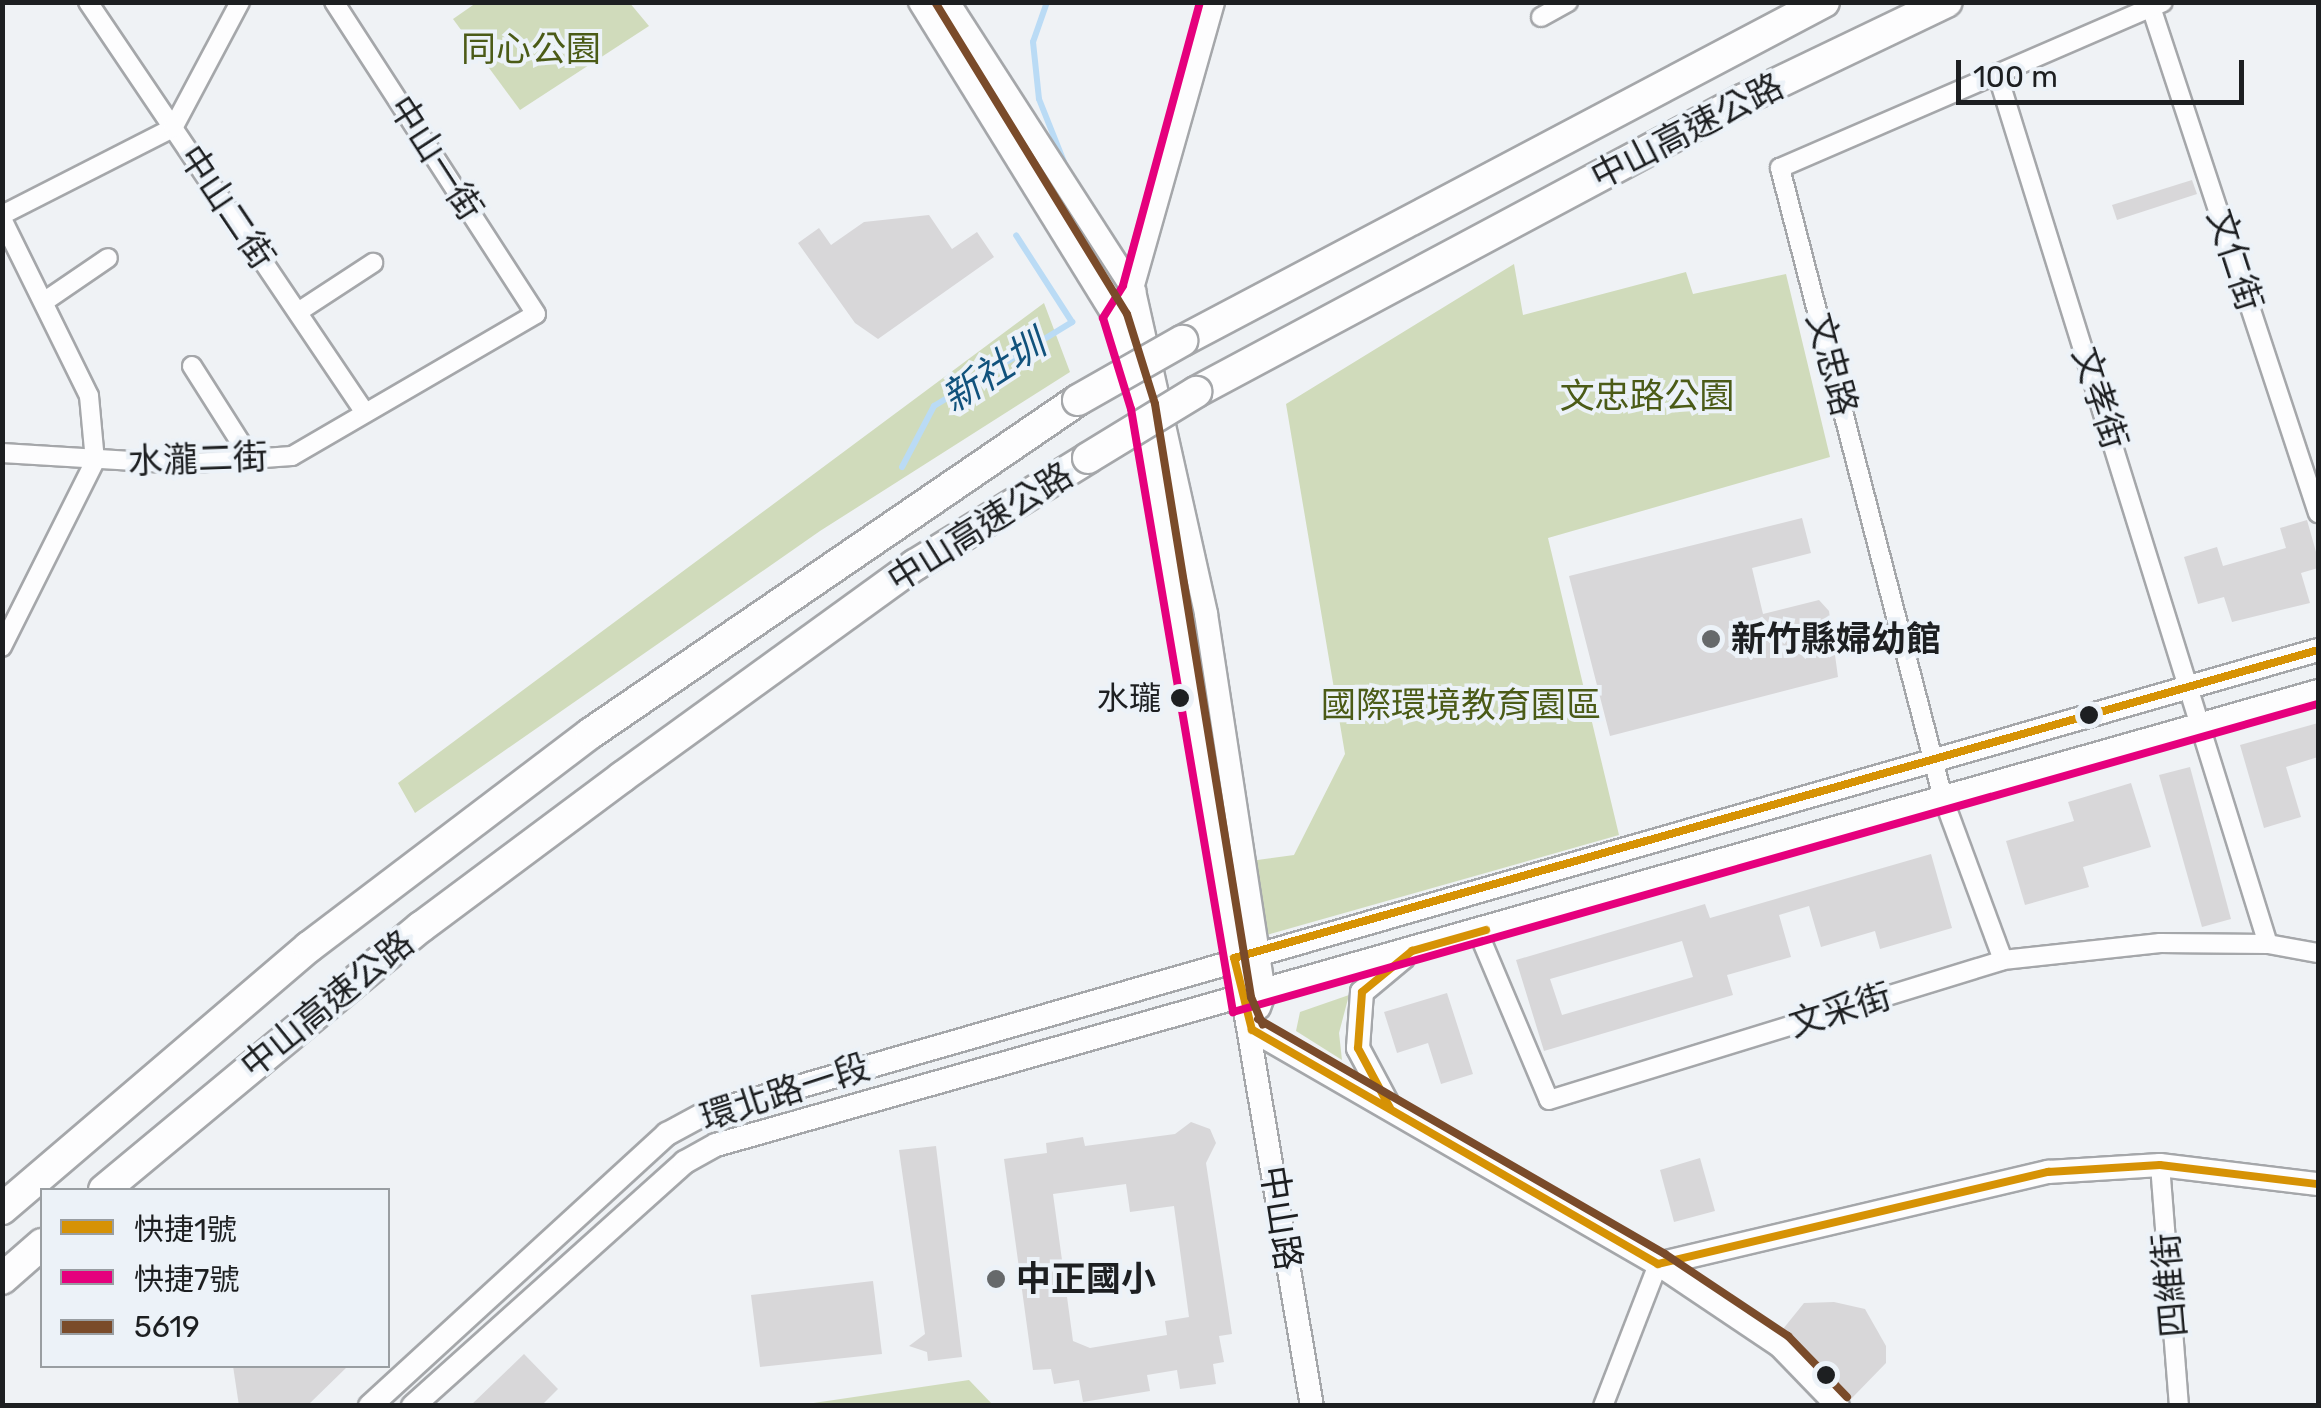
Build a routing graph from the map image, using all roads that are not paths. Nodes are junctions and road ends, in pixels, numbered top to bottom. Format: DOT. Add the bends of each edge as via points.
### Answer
graph roads {
  1 [pos="88,2"];
  2 [pos="240,2"];
  3 [pos="334,2"];
  4 [pos="920,2"];
  5 [pos="948,2"];
  6 [pos="1213,2"];
  7 [pos="1568,2"];
  8 [pos="1824,2"];
  9 [pos="1947,2"];
  10 [pos="2157,5"];
  11 [pos="1541,17"];
  12 [pos="1996,72"];
  13 [pos="173,128"];
  14 [pos="2,217"];
  15 [pos="108,258"];
  16 [pos="373,263"];
  17 [pos="1134,291"];
  18 [pos="45,301"];
  19 [pos="298,312"];
  20 [pos="536,314"];
  21 [pos="1115,318"];
  22 [pos="192,366"];
  23 [pos="365,412"];
  24 [pos="2,453"];
  25 [pos="250,459"];
  26 [pos="94,461"];
  27 [pos="2318,513"];
  28 [pos="2,648"];
  29 [pos="2318,650"];
  30 [pos="2187,687"];
  31 [pos="2318,690"];
  32 [pos="2198,725"];
  33 [pos="1936,758"];
  34 [pos="1944,798"];
  35 [pos="1478,932"];
  36 [pos="2268,944"];
  37 [pos="1412,951"];
  38 [pos="1245,954"];
  39 [pos="2318,954"];
  40 [pos="2002,960"];
  41 [pos="1264,994"];
  42 [pos="1239,1001"];
  43 [pos="1252,1030"];
  44 [pos="1390,1108"];
  45 [pos="2160,1165"];
  46 [pos="2318,1184"];
  47 [pos="106,1188"];
  48 [pos="2,1209"];
  49 [pos="40,1246"];
  50 [pos="1658,1264"];
  51 [pos="2,1279"];
  52 [pos="370,1406"];
  53 [pos="412,1406"];
  54 [pos="1312,1406"];
  55 [pos="1603,1406"];
  56 [pos="1838,1406"];
  57 [pos="2179,1406"];
  1 -- 13 [label="street, 中山二街"];
  2 -- 13 [label="street"];
  3 -- 20 [label="street, 中山一街"];
  4 -- 21 [label="street, 中山路"];
  5 -- 17 [label="street, 中山路"];
  6 -- 17 [label="street"];
  7 -- 11 [label="street"];
  8 -- 48 [label="highway, 中山高速公路, bridge" via="1078,400 590,733 309,947"];
  9 -- 47 [label="highway, 中山高速公路, bridge" via="1742,100 1196,392 915,565 421,928"];
  10 -- 12 [label="street, 文忠路"];
  10 -- 27 [label="street, 文仁街"];
  12 -- 30 [label="street, 文孝街"];
  12 -- 33 [label="street, 文忠路" via="1780,168"];
  13 -- 14 [label="street"];
  13 -- 19 [label="street, 中山二街"];
  14 -- 18 [label="street"];
  15 -- 18 [label="street"];
  16 -- 19 [label="street"];
  17 -- 21 [label="street"];
  17 -- 38 [label="street, 中山路" via="1206,614"];
  18 -- 26 [label="street" via="89,396"];
  19 -- 23 [label="street, 中山二街"];
  20 -- 23 [label="street, 水瀧二街"];
  21 -- 38 [label="street, 中山路" via="1143,406"];
  22 -- 25 [label="street"];
  23 -- 25 [label="street, 水瀧二街" via="292,456"];
  24 -- 26 [label="street, 水瀧二街"];
  25 -- 26 [label="street, 水瀧二街"];
  26 -- 28 [label="street"];
  29 -- 30 [label="street, 環北路一段"];
  30 -- 32 [label="street, 文孝街"];
  30 -- 33 [label="street, 環北路一段"];
  31 -- 32 [label="street, 環北路一段"];
  32 -- 34 [label="street, 環北路一段"];
  32 -- 36 [label="street, 文孝街"];
  33 -- 34 [label="street, 文忠路"];
  33 -- 38 [label="street, 環北路一段"];
  34 -- 35 [label="street, 環北路一段"];
  34 -- 40 [label="street, 文忠路"];
  35 -- 37 [label="street, 環北路一段"];
  35 -- 40 [label="street, 文采街" via="1549,1100"];
  36 -- 39 [label="street, 文采街"];
  36 -- 40 [label="street, 文采街" via="2160,943"];
  37 -- 41 [label="street, 環北路一段"];
  37 -- 44 [label="street" via="1362,992 1358,1048"];
  38 -- 41 [label="street, 中山路"];
  38 -- 42 [label="street, 中山路"];
  38 -- 52 [label="street, 環北路一段" via="704,1114 667,1134"];
  41 -- 42 [label="street, 環北路一段"];
  41 -- 43 [label="street, 中山路"];
  42 -- 43 [label="street, 中山路"];
  42 -- 53 [label="street, 環北路一段" via="716,1145 685,1162"];
  43 -- 44 [label="street"];
  43 -- 54 [label="street, 中山路"];
  44 -- 50 [label="street"];
  45 -- 46 [label="street"];
  45 -- 50 [label="street" via="2048,1172"];
  45 -- 57 [label="street, 四維街"];
  49 -- 51 [label="highway"];
  50 -- 55 [label="street"];
  50 -- 56 [label="street" via="1780,1346"];
}
